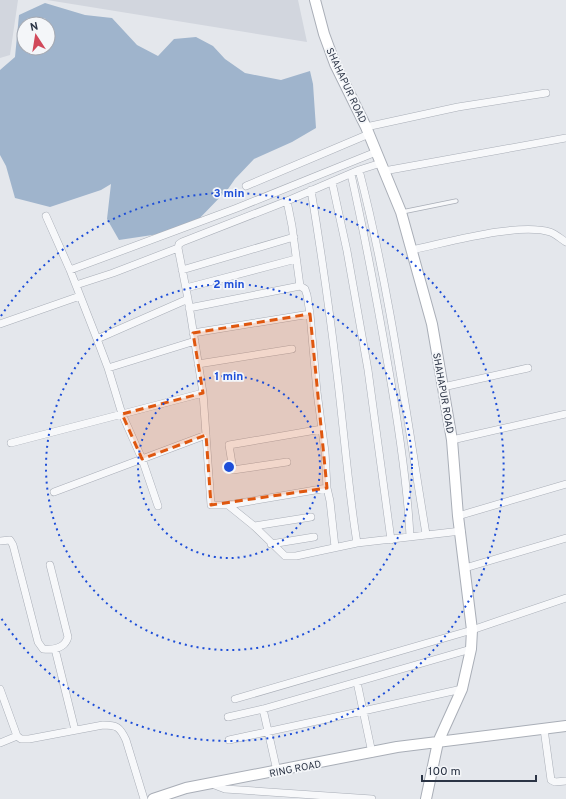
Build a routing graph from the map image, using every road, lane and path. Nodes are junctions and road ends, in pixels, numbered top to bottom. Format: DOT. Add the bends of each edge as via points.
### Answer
graph roads {
  1 [pos="315,0"];
  2 [pos="546,93"];
  3 [pos="367,130"];
  4 [pos="566,138"];
  5 [pos="376,152"];
  6 [pos="382,167"];
  7 [pos="359,170"];
  8 [pos="351,174"];
  9 [pos="332,182"];
  10 [pos="246,186"];
  11 [pos="311,190"];
  12 [pos="287,201"];
  13 [pos="456,202"];
  14 [pos="400,212"];
  15 [pos="46,216"];
  16 [pos="294,237"];
  17 [pos="566,242"];
  18 [pos="178,248"];
  19 [pos="411,250"];
  20 [pos="296,259"];
  21 [pos="70,270"];
  22 [pos="182,270"];
  23 [pos="76,285"];
  24 [pos="300,286"];
  25 [pos="186,288"];
  26 [pos="80,296"];
  27 [pos="188,299"];
  28 [pos="189,308"];
  29 [pos="310,314"];
  30 [pos="0,324"];
  31 [pos="193,333"];
  32 [pos="97,339"];
  33 [pos="195,341"];
  34 [pos="292,349"];
  35 [pos="198,364"];
  36 [pos="108,368"];
  37 [pos="528,368"];
  38 [pos="443,387"];
  39 [pos="203,393"];
  40 [pos="122,414"];
  41 [pos="566,414"];
  42 [pos="322,429"];
  43 [pos="206,435"];
  44 [pos="452,440"];
  45 [pos="11,443"];
  46 [pos="142,459"];
  47 [pos="287,462"];
  48 [pos="566,484"];
  49 [pos="327,488"];
  50 [pos="54,492"];
  51 [pos="228,505"];
  52 [pos="158,506"];
  53 [pos="458,516"];
  54 [pos="311,517"];
  55 [pos="254,526"];
  56 [pos="461,531"];
  57 [pos="426,534"];
  58 [pos="410,536"];
  59 [pos="314,537"];
  60 [pos="566,538"];
  61 [pos="391,540"];
  62 [pos="0,541"];
  63 [pos="357,543"];
  64 [pos="271,544"];
  65 [pos="335,547"];
  66 [pos="50,565"];
  67 [pos="465,568"];
  68 [pos="566,598"];
  69 [pos="472,630"];
  70 [pos="55,649"];
  71 [pos="471,649"];
  72 [pos="357,682"];
  73 [pos="462,688"];
  74 [pos="0,689"];
  75 [pos="235,699"];
  76 [pos="263,709"];
  77 [pos="363,711"];
  78 [pos="228,717"];
  79 [pos="566,726"];
  80 [pos="544,729"];
  81 [pos="75,730"];
  82 [pos="269,731"];
  83 [pos="17,736"];
  84 [pos="229,740"];
  85 [pos="438,742"];
  86 [pos="0,743"];
  87 [pos="372,752"];
  88 [pos="278,771"];
  89 [pos="566,781"];
  90 [pos="212,784"];
  91 [pos="144,799"];
  92 [pos="153,799"];
  93 [pos="372,799"];
  94 [pos="426,799"];
  1 -- 3 [label="main road, SHAHAPUR ROAD" via="335,64"];
  2 -- 3 [label="street" via="458,107"];
  3 -- 5 [label="main road, SHAHAPUR ROAD"];
  3 -- 10 [label="street"];
  4 -- 6 [label="street"];
  5 -- 6 [label="main road, SHAHAPUR ROAD"];
  5 -- 21 [label="street" via="237,208"];
  6 -- 7 [label="street"];
  6 -- 14 [label="main road, SHAHAPUR ROAD"];
  7 -- 8 [label="street"];
  7 -- 57 [label="street" via="383,274"];
  8 -- 9 [label="street"];
  8 -- 58 [label="street" via="365,236 394,399 406,481"];
  9 -- 11 [label="street"];
  9 -- 61 [label="street" via="368,370"];
  11 -- 12 [label="street"];
  11 -- 63 [label="street"];
  12 -- 16 [label="street"];
  12 -- 18 [label="street" via="182,242"];
  13 -- 14 [label="lane"];
  14 -- 19 [label="main road, SHAHAPUR ROAD"];
  15 -- 21 [label="street"];
  16 -- 20 [label="street"];
  16 -- 22 [label="street"];
  17 -- 19 [label="street" via="552,233 522,229 490,233"];
  18 -- 22 [label="street"];
  18 -- 23 [label="street"];
  19 -- 38 [label="main road, SHAHAPUR ROAD" via="432,324"];
  20 -- 24 [label="street"];
  20 -- 25 [label="street"];
  21 -- 23 [label="street"];
  22 -- 25 [label="street"];
  23 -- 26 [label="street"];
  24 -- 28 [label="street"];
  24 -- 29 [label="street" via="305,288"];
  25 -- 27 [label="street"];
  26 -- 30 [label="street"];
  26 -- 32 [label="street"];
  27 -- 28 [label="street"];
  27 -- 32 [label="street"];
  28 -- 31 [label="street"];
  29 -- 31 [label="street"];
  29 -- 42 [label="street"];
  31 -- 33 [label="street"];
  32 -- 36 [label="street"];
  33 -- 35 [label="street"];
  33 -- 36 [label="street"];
  34 -- 35 [label="street"];
  35 -- 39 [label="street"];
  36 -- 40 [label="street"];
  37 -- 38 [label="street"];
  38 -- 44 [label="main road, SHAHAPUR ROAD"];
  39 -- 40 [label="street"];
  39 -- 43 [label="street"];
  40 -- 45 [label="street"];
  40 -- 46 [label="street"];
  41 -- 44 [label="street"];
  42 -- 47 [label="street" via="228,445 232,470"];
  42 -- 49 [label="street" via="326,452"];
  43 -- 46 [label="street"];
  43 -- 51 [label="street" via="211,505"];
  44 -- 53 [label="main road, SHAHAPUR ROAD"];
  46 -- 50 [label="street"];
  46 -- 52 [label="street"];
  48 -- 53 [label="street"];
  49 -- 51 [label="street"];
  49 -- 65 [label="street"];
  51 -- 55 [label="street"];
  53 -- 56 [label="main road, SHAHAPUR ROAD"];
  54 -- 55 [label="street"];
  55 -- 64 [label="street"];
  56 -- 57 [label="street"];
  56 -- 67 [label="main road, SHAHAPUR ROAD"];
  57 -- 58 [label="street"];
  58 -- 61 [label="street"];
  59 -- 64 [label="street"];
  60 -- 67 [label="street"];
  61 -- 63 [label="street"];
  62 -- 70 [label="street" via="10,540 13,544 40,646"];
  63 -- 65 [label="street"];
  64 -- 65 [label="street" via="285,556"];
  66 -- 70 [label="street" via="68,637 67,643"];
  67 -- 69 [label="main road, SHAHAPUR ROAD"];
  68 -- 69 [label="street"];
  69 -- 71 [label="main road, SHAHAPUR ROAD"];
  69 -- 75 [label="street"];
  70 -- 81 [label="street"];
  71 -- 72 [label="street"];
  71 -- 73 [label="main road, SHAHAPUR ROAD"];
  72 -- 76 [label="street"];
  72 -- 77 [label="street"];
  73 -- 77 [label="street"];
  73 -- 85 [label="main road, SHAHAPUR ROAD"];
  74 -- 83 [label="street"];
  76 -- 78 [label="street"];
  76 -- 82 [label="street"];
  77 -- 82 [label="street"];
  77 -- 87 [label="street"];
  79 -- 80 [label="main road, RING ROAD"];
  80 -- 85 [label="main road, RING ROAD"];
  80 -- 89 [label="street" via="551,780"];
  81 -- 83 [label="street" via="29,739"];
  81 -- 91 [label="street" via="103,725 118,727 126,740"];
  82 -- 84 [label="street"];
  82 -- 88 [label="street"];
  83 -- 86 [label="street"];
  85 -- 87 [label="main road, RING ROAD"];
  85 -- 94 [label="main road, SHAHAPUR ROAD"];
  87 -- 88 [label="main road, RING ROAD"];
  88 -- 90 [label="main road, RING ROAD"];
  90 -- 92 [label="main road, RING ROAD" via="186,788"];
  90 -- 93 [label="street" via="225,789"];
}
